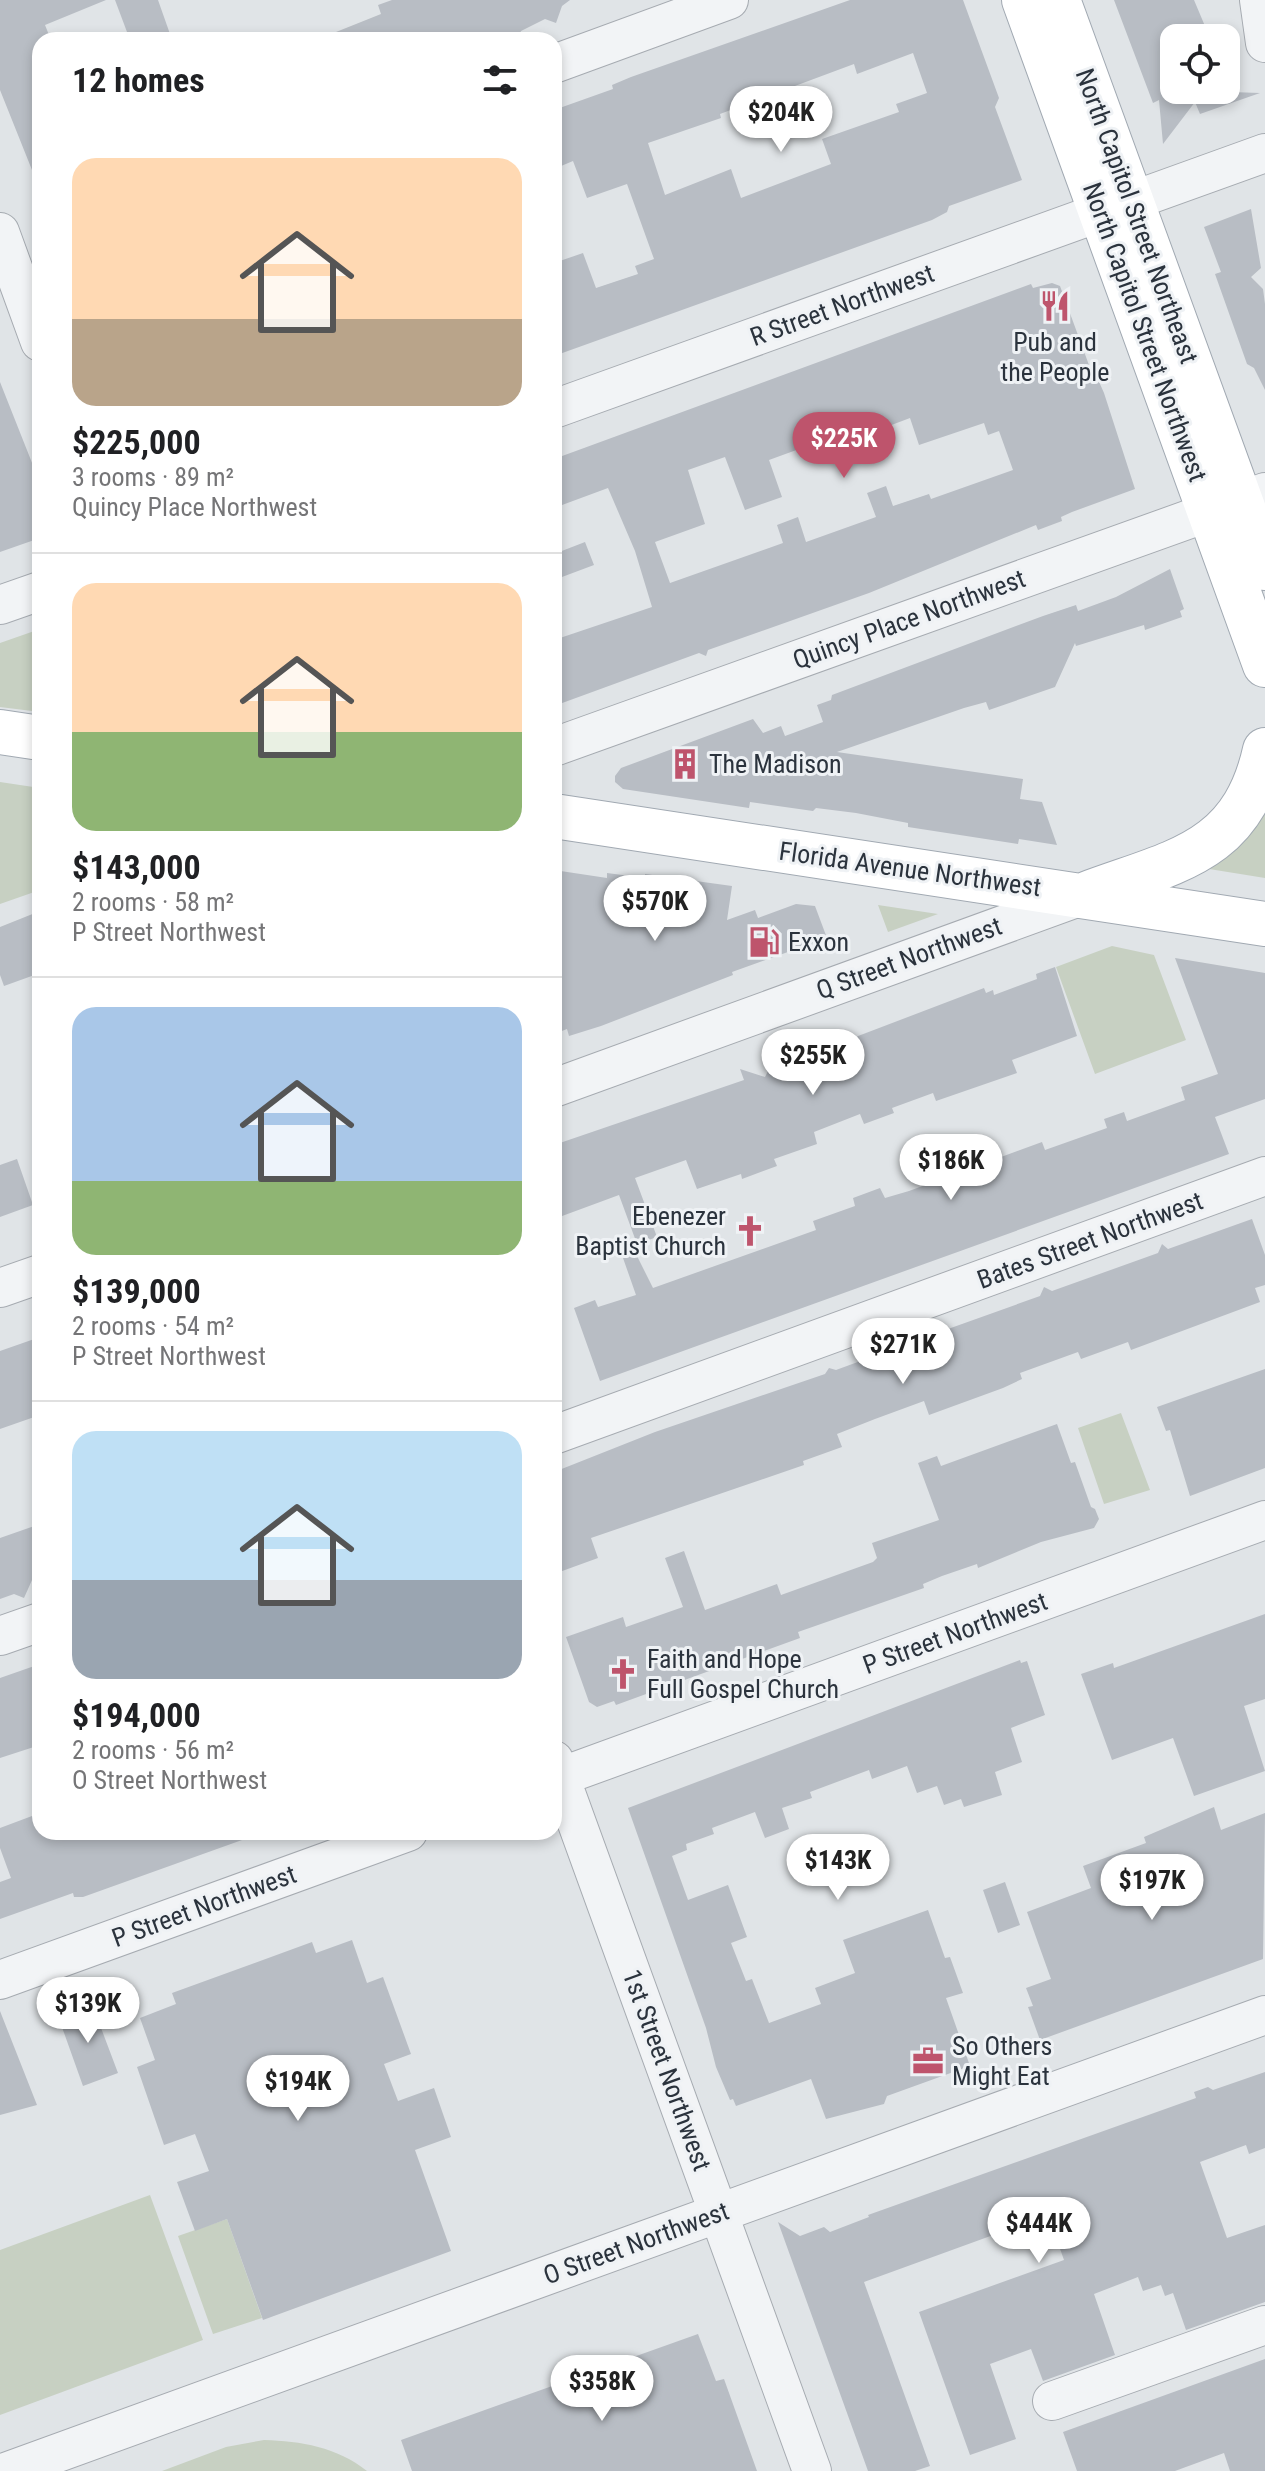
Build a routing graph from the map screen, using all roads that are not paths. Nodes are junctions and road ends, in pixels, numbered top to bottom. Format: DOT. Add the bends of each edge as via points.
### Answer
graph roads {
  1 [pos="729,0"];
  2 [pos="1024,0"];
  3 [pos="1058,0"];
  4 [pos="1259,0"];
  5 [pos="1265,43"];
  6 [pos="562,61"];
  7 [pos="1265,153"];
  8 [pos="1116,206"];
  9 [pos="13,253"];
  10 [pos="32,316"];
  11 [pos="562,406"];
  12 [pos="1239,501"];
  13 [pos="1265,568"];
  14 [pos="32,594"];
  15 [pos="0,605"];
  16 [pos="1265,665"];
  17 [pos="0,732"];
  18 [pos="32,737"];
  19 [pos="562,744"];
  20 [pos="1265,750"];
  21 [pos="562,817"];
  22 [pos="1085,895"];
  23 [pos="1265,924"];
  24 [pos="562,1085"];
  25 [pos="1265,1176"];
  26 [pos="32,1277"];
  27 [pos="0,1288"];
  28 [pos="562,1432"];
  29 [pos="1265,1520"];
  30 [pos="32,1625"];
  31 [pos="0,1636"];
  32 [pos="562,1770"];
  33 [pos="562,1788"];
  34 [pos="386,1840"];
  35 [pos="0,1980"];
  36 [pos="1265,2015"];
  37 [pos="719,2213"];
  38 [pos="1265,2325"];
  39 [pos="1052,2401"];
  40 [pos="8,2471"];
  41 [pos="812,2471"];
  1 -- 6 [label="street"];
  2 -- 8 [label="main road, North Capitol Street Northwest"];
  3 -- 8 [label="main road, North Capitol Street Northeast"];
  4 -- 5 [label="street"];
  7 -- 8 [label="street, R Street Northwest"];
  8 -- 11 [label="street, R Street Northwest"];
  8 -- 12 [label="main road, North Capitol Street Northwest"];
  9 -- 10 [label="street"];
  12 -- 13 [label="main road"];
  12 -- 16 [label="main road, North Capitol Street Northwest"];
  12 -- 19 [label="street, Quincy Place Northwest"];
  14 -- 15 [label="street"];
  17 -- 18 [label="main road"];
  20 -- 22 [label="main road" via="1247,801 1216,839 1189,856"];
  21 -- 22 [label="main road, Florida Avenue Northwest"];
  22 -- 23 [label="main road, Florida Avenue Northwest"];
  22 -- 24 [label="street, Q Street Northwest"];
  25 -- 28 [label="street, Bates Street Northwest"];
  26 -- 27 [label="street"];
  29 -- 32 [label="street, P Street Northwest"];
  30 -- 31 [label="street"];
  33 -- 37 [label="street, 1st Street Northwest"];
  34 -- 35 [label="street, P Street Northwest"];
  36 -- 37 [label="street, O Street Northwest"];
  37 -- 40 [label="street, O Street Northwest"];
  37 -- 41 [label="street, 1st Street Northwest"];
  38 -- 39 [label="street"];
}
